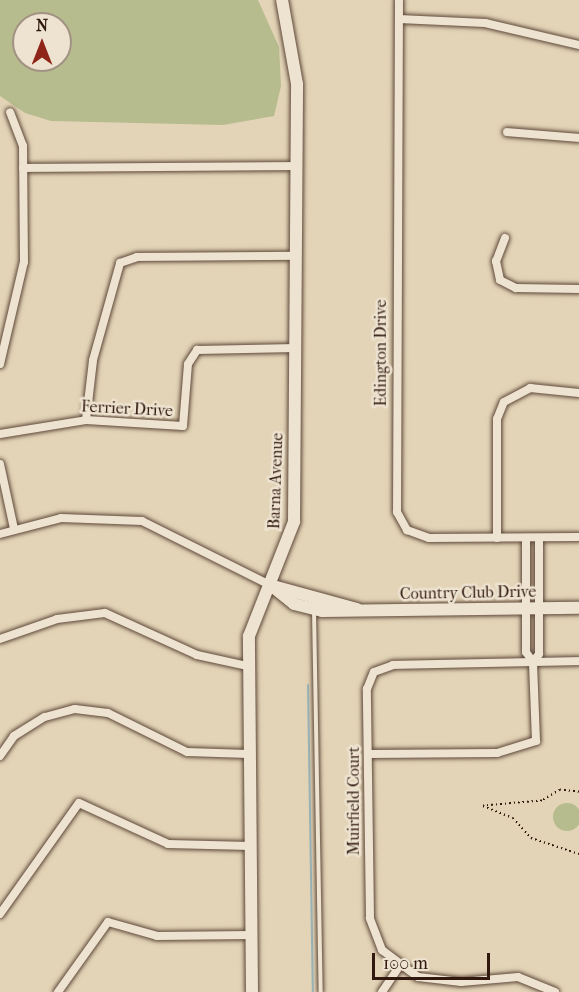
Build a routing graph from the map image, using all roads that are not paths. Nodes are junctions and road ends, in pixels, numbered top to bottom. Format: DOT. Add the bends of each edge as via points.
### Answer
graph roads {
  1 [pos="282,0"];
  2 [pos="399,0"];
  3 [pos="399,19"];
  4 [pos="579,45"];
  5 [pos="10,112"];
  6 [pos="507,132"];
  7 [pos="579,138"];
  8 [pos="298,166"];
  9 [pos="24,168"];
  10 [pos="505,238"];
  11 [pos="297,256"];
  12 [pos="579,289"];
  13 [pos="296,348"];
  14 [pos="0,364"];
  15 [pos="579,393"];
  16 [pos="86,420"];
  17 [pos="0,434"];
  18 [pos="0,464"];
  19 [pos="14,529"];
  20 [pos="0,534"];
  21 [pos="579,537"];
  22 [pos="497,538"];
  23 [pos="526,538"];
  24 [pos="539,538"];
  25 [pos="526,565"];
  26 [pos="539,565"];
  27 [pos="272,586"];
  28 [pos="579,608"];
  29 [pos="314,609"];
  30 [pos="358,609"];
  31 [pos="531,610"];
  32 [pos="0,639"];
  33 [pos="579,661"];
  34 [pos="533,662"];
  35 [pos="247,666"];
  36 [pos="248,754"];
  37 [pos="368,754"];
  38 [pos="0,756"];
  39 [pos="250,846"];
  40 [pos="0,914"];
  41 [pos="252,935"];
  42 [pos="399,967"];
  43 [pos="58,992"];
  44 [pos="252,992"];
  45 [pos="321,992"];
  46 [pos="382,992"];
  47 [pos="555,992"];
  1 -- 8 [label="street, Barna Avenue" via="297,84"];
  2 -- 3 [label="street, Edington Drive"];
  3 -- 4 [label="street" via="485,22"];
  3 -- 22 [label="street, Edington Drive" via="396,512 417,536"];
  5 -- 9 [label="street" via="20,129"];
  6 -- 7 [label="street"];
  8 -- 9 [label="street"];
  8 -- 11 [label="street, Barna Avenue"];
  9 -- 14 [label="street" via="24,262"];
  10 -- 12 [label="street" via="496,261 500,280 516,288"];
  11 -- 13 [label="street, Barna Avenue"];
  11 -- 16 [label="street" via="137,257 120,263 93,360"];
  13 -- 16 [label="street, Ferrier Drive" via="197,350 188,364 183,426"];
  13 -- 27 [label="street, Barna Avenue" via="294,522"];
  15 -- 22 [label="street" via="530,388 504,402 497,419"];
  16 -- 17 [label="street, Ferrier Drive"];
  18 -- 19 [label="street"];
  19 -- 20 [label="street, Country Club Drive"];
  19 -- 27 [label="street, Country Club Drive" via="100,516 142,521"];
  21 -- 24 [label="street, Edington Drive"];
  22 -- 23 [label="street, Edington Drive"];
  23 -- 24 [label="street, Edington Drive"];
  23 -- 25 [label="street"];
  24 -- 26 [label="street"];
  25 -- 26 [label="street"];
  25 -- 31 [label="street"];
  26 -- 31 [label="street"];
  27 -- 29 [label="street, Country Club Drive" via="294,604"];
  27 -- 30 [label="street, Country Club Drive"];
  27 -- 35 [label="street, Barna Avenue" via="254,618"];
  28 -- 31 [label="street, Country Club Drive"];
  29 -- 30 [label="street, Country Club Drive"];
  29 -- 45 [label="lane"];
  30 -- 31 [label="street, Country Club Drive"];
  31 -- 34 [label="street" via="526,652"];
  31 -- 34 [label="street" via="539,654"];
  32 -- 35 [label="street" via="57,619 105,613 197,655"];
  33 -- 34 [label="street, Muirfield Court"];
  34 -- 37 [label="street, Muirfield Court" via="382,666 368,680"];
  34 -- 37 [label="street" via="539,729 531,744 497,753"];
  35 -- 36 [label="street, Barna Avenue"];
  36 -- 38 [label="street" via="187,752 108,713 75,709 45,717 22,732"];
  36 -- 39 [label="street, Barna Avenue"];
  37 -- 42 [label="street, Muirfield Court" via="370,918 382,950"];
  39 -- 40 [label="street" via="168,844 79,803"];
  39 -- 41 [label="street, Barna Avenue"];
  41 -- 43 [label="street" via="157,936 108,922"];
  41 -- 44 [label="street, Barna Avenue"];
  42 -- 46 [label="street"];
  42 -- 47 [label="street" via="440,981 518,977"];
}
